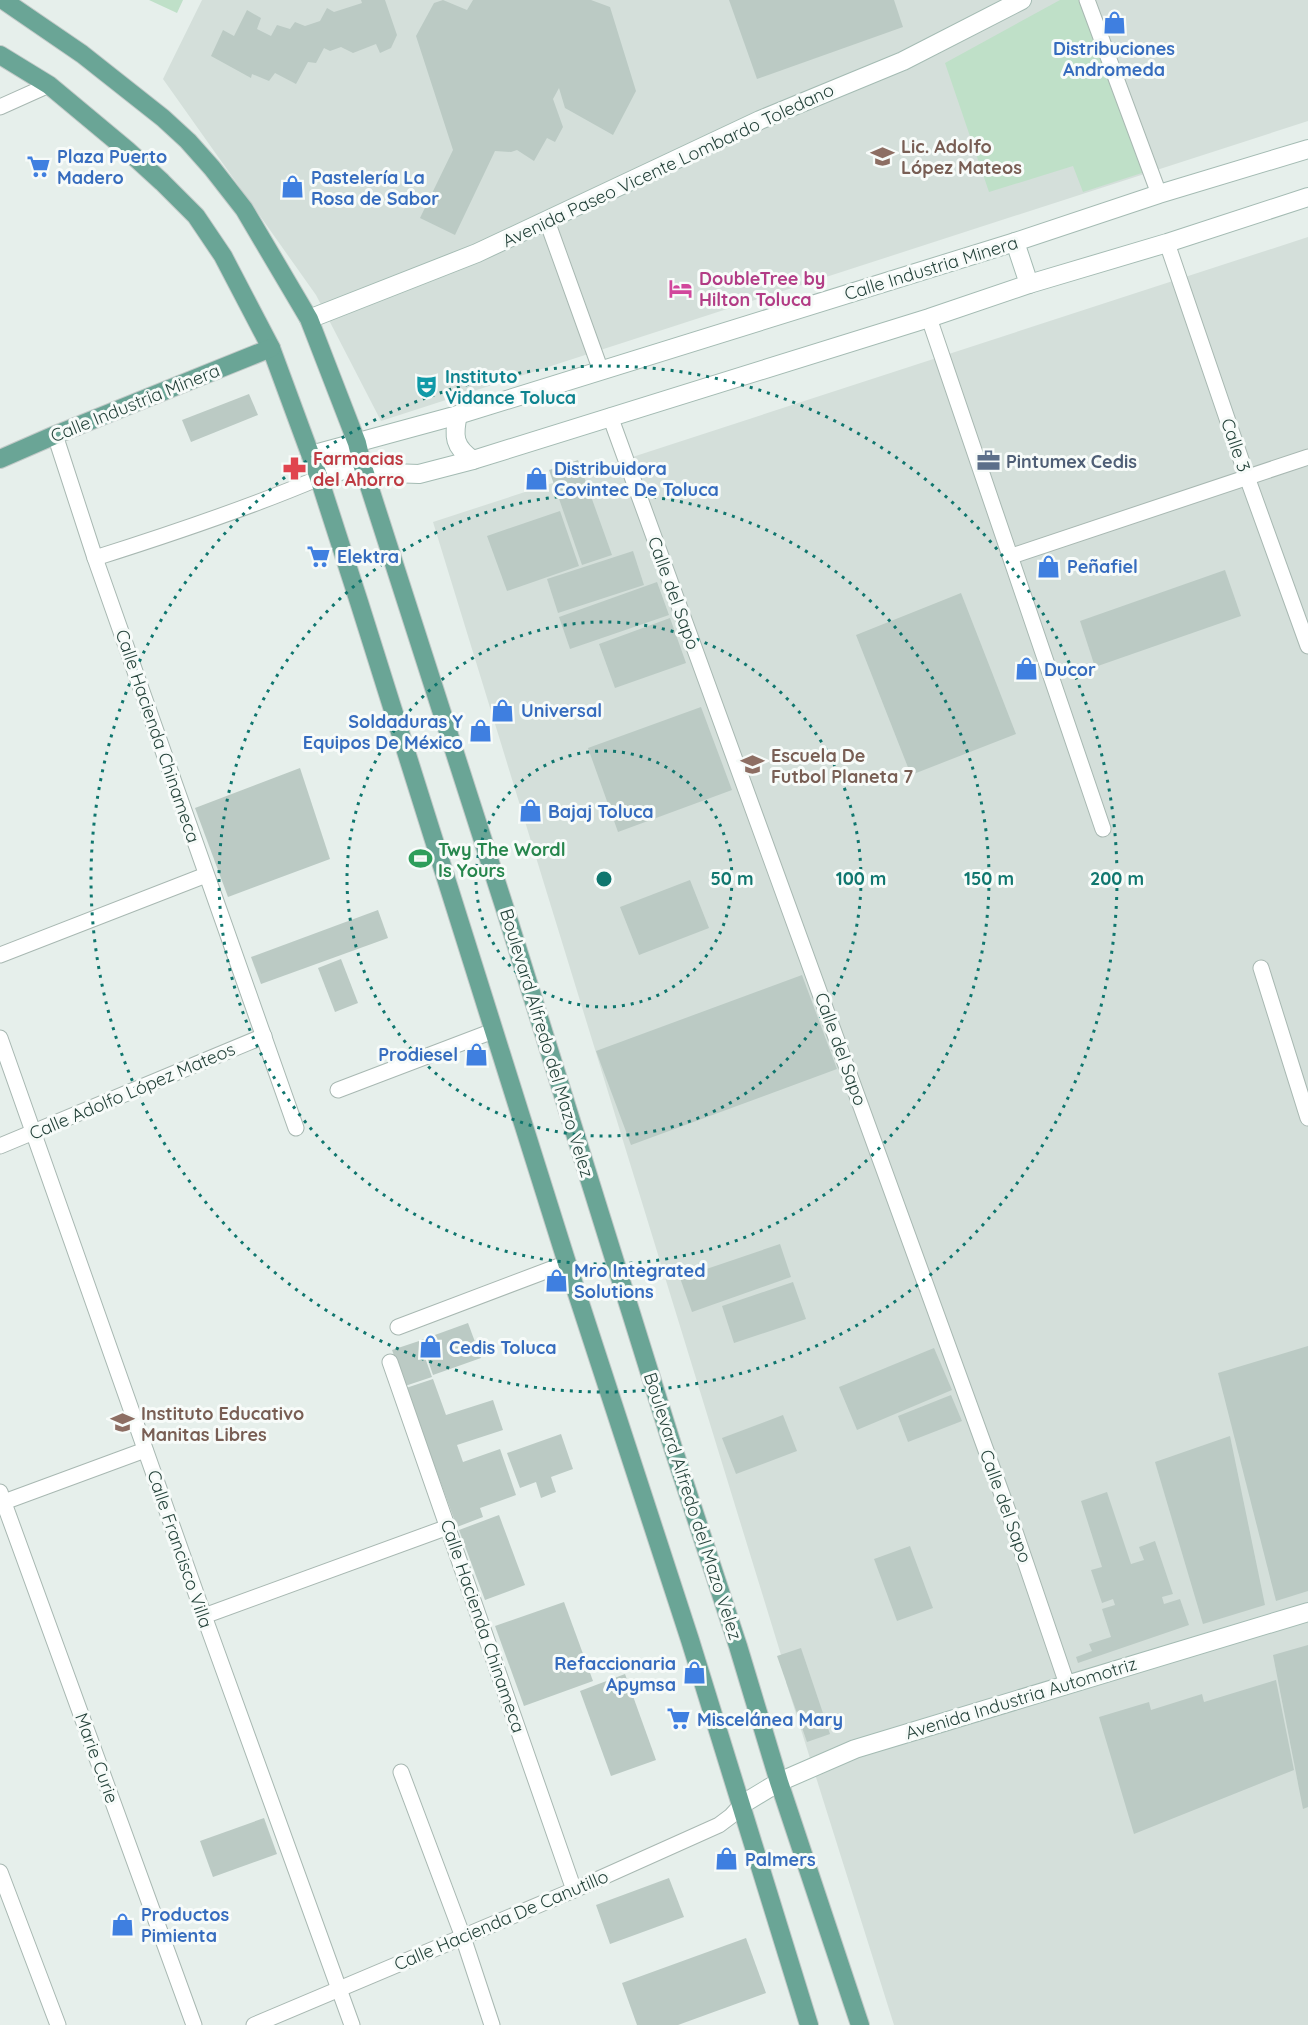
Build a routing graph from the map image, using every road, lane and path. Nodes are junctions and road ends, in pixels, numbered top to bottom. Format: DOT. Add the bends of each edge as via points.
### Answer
graph roads {
  1 [pos="3,0"];
  2 [pos="1022,0"];
  3 [pos="1087,0"];
  4 [pos="0,55"];
  5 [pos="50,85"];
  6 [pos="0,107"];
  7 [pos="1308,149"];
  8 [pos="1159,194"];
  9 [pos="1308,197"];
  10 [pos="547,221"];
  11 [pos="1015,242"];
  12 [pos="1167,243"];
  13 [pos="1029,284"];
  14 [pos="929,318"];
  15 [pos="309,319"];
  16 [pos="271,348"];
  17 [pos="601,371"];
  18 [pos="458,415"];
  19 [pos="610,416"];
  20 [pos="55,435"];
  21 [pos="357,443"];
  22 [pos="311,455"];
  23 [pos="1308,457"];
  24 [pos="0,459"];
  25 [pos="473,460"];
  26 [pos="362,464"];
  27 [pos="1247,477"];
  28 [pos="319,478"];
  29 [pos="1012,556"];
  30 [pos="95,558"];
  31 [pos="1308,646"];
  32 [pos="1103,829"];
  33 [pos="206,875"];
  34 [pos="0,955"];
  35 [pos="1261,968"];
  36 [pos="494,1031"];
  37 [pos="264,1036"];
  38 [pos="0,1038"];
  39 [pos="338,1090"];
  40 [pos="1308,1118"];
  41 [pos="296,1128"];
  42 [pos="34,1131"];
  43 [pos="0,1146"];
  44 [pos="567,1263"];
  45 [pos="398,1327"];
  46 [pos="390,1362"];
  47 [pos="146,1450"];
  48 [pos="2,1497"];
  49 [pos="448,1527"];
  50 [pos="1308,1612"];
  51 [pos="204,1616"];
  52 [pos="1067,1684"];
  53 [pos="401,1772"];
  54 [pos="779,1782"];
  55 [pos="741,1805"];
  56 [pos="0,1872"];
  57 [pos="574,1890"];
  58 [pos="463,1937"];
  59 [pos="339,1989"];
  60 [pos="58,2025"];
  61 [pos="194,2025"];
  62 [pos="254,2025"];
  63 [pos="352,2025"];
  64 [pos="492,2025"];
  65 [pos="809,2025"];
  66 [pos="860,2025"];
  1 -- 15 [label="main road, Boulevard Alfredo del Mazo Velez" via="82,54 188,141 243,209"];
  2 -- 10 [label="main road, Avenida Paseo Vicente Lombardo Toledano" via="903,61 760,120"];
  3 -- 8 [label="street"];
  4 -- 5 [label="main road"];
  5 -- 6 [label="street"];
  5 -- 16 [label="main road" via="127,150 196,216 223,256"];
  7 -- 8 [label="main road, Calle Industria Minera"];
  8 -- 11 [label="main road, Calle Industria Minera"];
  9 -- 12 [label="main road"];
  10 -- 15 [label="main road, Avenida Paseo Vicente Lombardo Toledano"];
  10 -- 17 [label="street"];
  11 -- 13 [label="main road"];
  11 -- 17 [label="main road, Calle Industria Minera"];
  12 -- 13 [label="main road"];
  12 -- 27 [label="street, Calle 3"];
  13 -- 14 [label="main road"];
  14 -- 19 [label="main road"];
  14 -- 29 [label="street"];
  15 -- 21 [label="main road, Boulevard Alfredo del Mazo Velez"];
  16 -- 20 [label="main road, Calle Industria Minera"];
  16 -- 22 [label="main road"];
  17 -- 18 [label="main road, Calle Industria Minera"];
  18 -- 21 [label="main road, Calle Industria Minera"];
  18 -- 25 [label="main road" via="454,431 457,443"];
  19 -- 25 [label="main road"];
  19 -- 52 [label="street, Calle del Sapo" via="1008,1511"];
  20 -- 24 [label="main road, Calle Industria Minera"];
  20 -- 30 [label="street, Calle Hacienda Chinameca"];
  21 -- 22 [label="main road, Calle Industria Minera"];
  21 -- 26 [label="main road, Boulevard Alfredo del Mazo Velez"];
  22 -- 28 [label="main road"];
  23 -- 27 [label="street"];
  25 -- 26 [label="main road" via="419,474 391,473"];
  26 -- 28 [label="main road"];
  26 -- 54 [label="main road, Boulevard Alfredo del Mazo Velez"];
  27 -- 29 [label="street"];
  27 -- 31 [label="street, Calle 3"];
  28 -- 30 [label="street" via="194,526"];
  28 -- 36 [label="main road"];
  29 -- 32 [label="street"];
  30 -- 33 [label="street, Calle Hacienda Chinameca"];
  33 -- 34 [label="street"];
  33 -- 37 [label="street, Calle Hacienda Chinameca"];
  35 -- 40 [label="street"];
  36 -- 39 [label="street"];
  36 -- 44 [label="main road"];
  37 -- 41 [label="street, Calle Hacienda Chinameca"];
  37 -- 42 [label="street, Calle Adolfo López Mateos"];
  38 -- 42 [label="street, Calle Francisco Villa"];
  42 -- 43 [label="street, Calle Adolfo López Mateos"];
  42 -- 47 [label="street, Calle Francisco Villa"];
  44 -- 45 [label="street"];
  44 -- 55 [label="main road"];
  46 -- 49 [label="street, Calle Hacienda Chinameca"];
  47 -- 48 [label="street"];
  47 -- 51 [label="street, Calle Francisco Villa"];
  48 -- 61 [label="street, Marie Curie"];
  49 -- 51 [label="street"];
  49 -- 57 [label="street, Calle Hacienda Chinameca"];
  50 -- 52 [label="main road, Avenida Industria Automotriz"];
  51 -- 59 [label="street, Calle Francisco Villa"];
  52 -- 54 [label="main road, Avenida Industria Automotriz" via="855,1749"];
  53 -- 58 [label="street"];
  54 -- 55 [label="main road, Avenida Industria Automotriz"];
  54 -- 66 [label="main road, Boulevard Alfredo del Mazo Velez"];
  55 -- 57 [label="street, Calle Hacienda De Canutillo" via="719,1825"];
  55 -- 65 [label="main road"];
  56 -- 60 [label="street"];
  57 -- 58 [label="street, Calle Hacienda De Canutillo"];
  58 -- 59 [label="street, Calle Hacienda De Canutillo"];
  58 -- 64 [label="street"];
  59 -- 62 [label="street, Calle Hacienda De Canutillo"];
  59 -- 63 [label="street, Calle Francisco Villa"];
}
